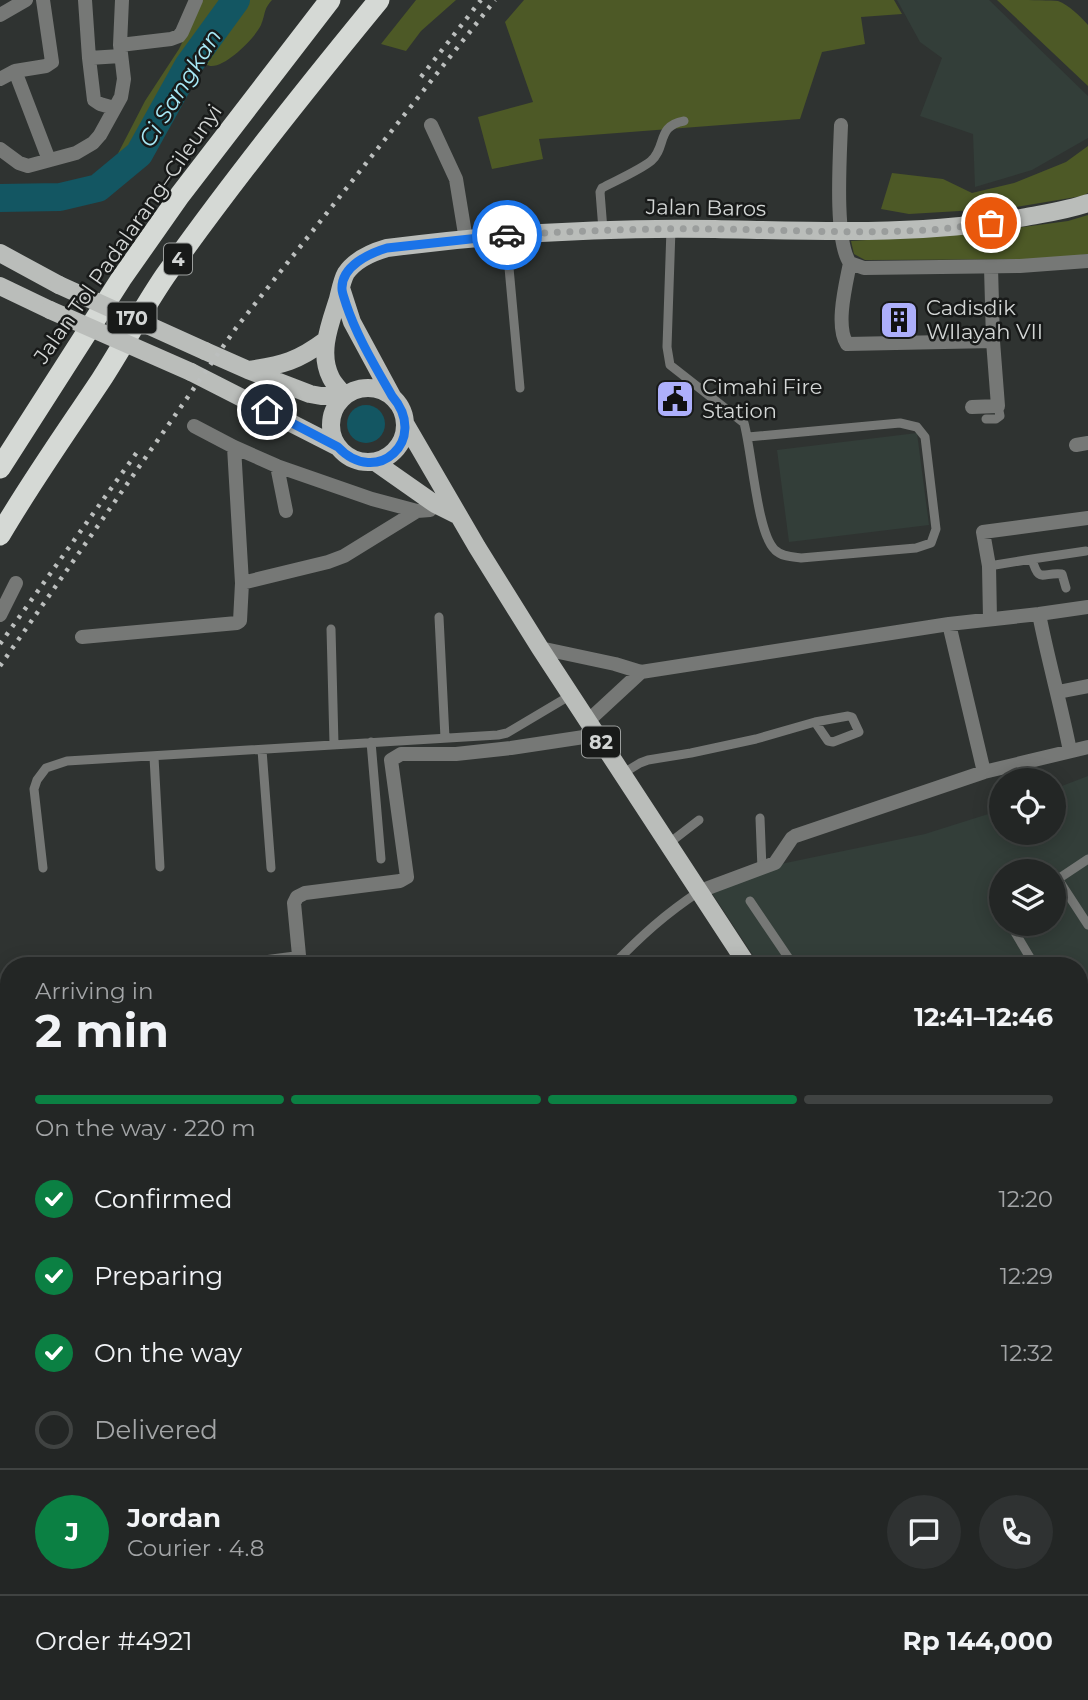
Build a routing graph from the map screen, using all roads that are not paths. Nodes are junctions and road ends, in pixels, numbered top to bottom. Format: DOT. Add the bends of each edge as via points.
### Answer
graph roads {
  1 [pos="26,0"];
  2 [pos="43,0"];
  3 [pos="85,0"];
  4 [pos="122,0"];
  5 [pos="196,0"];
  6 [pos="330,0"];
  7 [pos="379,0"];
  8 [pos="395,0"];
  9 [pos="0,15"];
  10 [pos="121,50"];
  11 [pos="89,58"];
  12 [pos="15,71"];
  13 [pos="0,79"];
  14 [pos="304,91"];
  15 [pos="114,108"];
  16 [pos="684,121"];
  17 [pos="431,125"];
  18 [pos="841,125"];
  19 [pos="0,149"];
  20 [pos="49,160"];
  21 [pos="1088,203"];
  22 [pos="671,229"];
  23 [pos="603,230"];
  24 [pos="842,231"];
  25 [pos="506,235"];
  26 [pos="466,240"];
  27 [pos="0,247"];
  28 [pos="0,253"];
  29 [pos="1088,261"];
  30 [pos="17,263"];
  31 [pos="850,264"];
  32 [pos="991,267"];
  33 [pos="0,286"];
  34 [pos="341,288"];
  35 [pos="326,340"];
  36 [pos="993,341"];
  37 [pos="248,370"];
  38 [pos="520,388"];
  39 [pos="344,396"];
  40 [pos="392,396"];
  41 [pos="998,406"];
  42 [pos="972,407"];
  43 [pos="986,419"];
  44 [pos="406,425"];
  45 [pos="194,426"];
  46 [pos="748,438"];
  47 [pos="234,447"];
  48 [pos="338,447"];
  49 [pos="375,462"];
  50 [pos="277,466"];
  51 [pos="0,468"];
  52 [pos="436,504"];
  53 [pos="286,511"];
  54 [pos="416,511"];
  55 [pos="459,516"];
  56 [pos="1088,518"];
  57 [pos="0,535"];
  58 [pos="1086,551"];
  59 [pos="1032,559"];
  60 [pos="989,566"];
  61 [pos="16,583"];
  62 [pos="242,583"];
  63 [pos="1066,588"];
  64 [pos="1088,607"];
  65 [pos="1039,614"];
  66 [pos="0,615"];
  67 [pos="439,617"];
  68 [pos="990,619"];
  69 [pos="949,624"];
  70 [pos="331,629"];
  71 [pos="82,637"];
  72 [pos="540,648"];
  73 [pos="640,672"];
  74 [pos="1088,686"];
  75 [pos="1058,692"];
  76 [pos="570,695"];
  77 [pos="815,722"];
  78 [pos="592,728"];
  79 [pos="446,738"];
  80 [pos="371,742"];
  81 [pos="334,744"];
  82 [pos="1088,747"];
  83 [pos="262,750"];
  84 [pos="1070,751"];
  85 [pos="154,757"];
  86 [pos="984,772"];
  87 [pos="622,774"];
  88 [pos="760,818"];
  89 [pos="699,820"];
  90 [pos="668,844"];
  91 [pos="381,859"];
  92 [pos="1088,859"];
  93 [pos="160,867"];
  94 [pos="271,867"];
  95 [pos="43,868"];
  96 [pos="762,869"];
  97 [pos="1066,873"];
  98 [pos="700,891"];
  99 [pos="1066,894"];
  100 [pos="750,901"];
  101 [pos="1088,925"];
  102 [pos="1017,936"];
  103 [pos="299,957"];
  104 [pos="621,957"];
  105 [pos="742,957"];
  106 [pos="788,957"];
  107 [pos="1030,957"];
  1 -- 9 [label="street"];
  2 -- 12 [label="street" via="52,62"];
  3 -- 11 [label="street"];
  4 -- 10 [label="street"];
  5 -- 10 [label="street" via="176,38"];
  6 -- 51 [label="highway, Jalan Tol Padalarang–Cileunyi / 4" via="180,195"];
  7 -- 14 [label="highway, 4"];
  8 -- 14 [label="highway"];
  10 -- 11 [label="street"];
  10 -- 15 [label="street" via="123,88"];
  11 -- 15 [label="street" via="94,100"];
  12 -- 13 [label="street"];
  12 -- 20 [label="street"];
  14 -- 57 [label="highway, 4" via="164,278"];
  15 -- 20 [label="street" via="93,143"];
  16 -- 23 [label="lane" via="669,127 653,160 602,188"];
  17 -- 26 [label="street" via="456,179"];
  18 -- 24 [label="street"];
  19 -- 20 [label="street" via="28,166"];
  21 -- 24 [label="main road, Jalan Baros" via="991,223 928,230"];
  22 -- 23 [label="main road, Jalan Baros"];
  22 -- 24 [label="main road, Jalan Baros"];
  22 -- 46 [label="lane" via="670,365 744,423"];
  23 -- 25 [label="main road, Jalan Baros"];
  24 -- 31 [label="street"];
  25 -- 26 [label="main road, Jalan Baros"];
  25 -- 38 [label="lane"];
  26 -- 34 [label="main road, Jalan Baros" via="372,253 346,274"];
  27 -- 30 [label="main road"];
  28 -- 30 [label="main road, 170"];
  29 -- 32 [label="street"];
  30 -- 37 [label="main road, 170, bridge"];
  31 -- 32 [label="street" via="864,268"];
  31 -- 36 [label="street" via="841,310 847,344"];
  32 -- 36 [label="street"];
  33 -- 48 [label="main road, 170, bridge" via="191,372"];
  34 -- 35 [label="main road, Jalan Baros"];
  34 -- 40 [label="main road" via="352,322"];
  35 -- 37 [label="main road" via="290,362"];
  35 -- 39 [label="main road, Jalan Baros" via="331,379"];
  36 -- 41 [label="street"];
  37 -- 39 [label="main road, 170" via="321,397"];
  39 -- 40 [label="main road, 170" via="365,388"];
  39 -- 48 [label="main road" via="332,415"];
  40 -- 44 [label="main road"];
  41 -- 42 [label="street"];
  41 -- 43 [label="lane" via="1000,416"];
  44 -- 49 [label="main road" via="397,449"];
  44 -- 55 [label="main road, 82"];
  45 -- 47 [label="street"];
  46 -- 46 [label="lane" via="762,526 775,550 801,558 916,548 931,542 936,529 925,437 917,427 900,423"];
  47 -- 50 [label="street"];
  47 -- 62 [label="street"];
  48 -- 49 [label="main road, 170" via="354,460"];
  49 -- 52 [label="main road"];
  50 -- 53 [label="street"];
  50 -- 54 [label="street"];
  52 -- 54 [label="street" via="430,510"];
  52 -- 55 [label="main road"];
  54 -- 62 [label="street" via="336,559"];
  55 -- 72 [label="main road, 82"];
  56 -- 60 [label="street" via="983,531"];
  58 -- 59 [label="lane"];
  59 -- 60 [label="lane"];
  59 -- 63 [label="lane" via="1042,576 1062,574"];
  60 -- 68 [label="street"];
  61 -- 66 [label="street"];
  62 -- 71 [label="street" via="242,618 237,623"];
  64 -- 65 [label="street"];
  65 -- 68 [label="street"];
  65 -- 75 [label="street"];
  67 -- 79 [label="lane"];
  68 -- 69 [label="street"];
  69 -- 73 [label="street"];
  69 -- 86 [label="street"];
  70 -- 81 [label="lane"];
  72 -- 73 [label="street"];
  72 -- 76 [label="main road, 82"];
  73 -- 78 [label="street"];
  74 -- 75 [label="street"];
  75 -- 84 [label="street"];
  76 -- 78 [label="main road, 82"];
  76 -- 79 [label="lane" via="507,733"];
  77 -- 77 [label="lane" via="851,716 859,732 828,741"];
  77 -- 87 [label="lane" via="648,760"];
  78 -- 87 [label="main road, 82"];
  78 -- 103 [label="street" via="511,748 393,757 407,877 297,898"];
  79 -- 80 [label="lane"];
  80 -- 81 [label="lane"];
  80 -- 91 [label="lane"];
  81 -- 83 [label="lane"];
  82 -- 84 [label="street"];
  83 -- 85 [label="lane"];
  83 -- 94 [label="lane"];
  84 -- 86 [label="street"];
  85 -- 93 [label="lane"];
  85 -- 95 [label="lane" via="67,761 46,768 34,789"];
  86 -- 96 [label="street" via="795,836 775,863"];
  87 -- 90 [label="main road, 82"];
  88 -- 96 [label="lane"];
  89 -- 90 [label="lane"];
  90 -- 98 [label="main road, 82"];
  92 -- 97 [label="lane"];
  96 -- 98 [label="street"];
  98 -- 104 [label="lane" via="645,932"];
  98 -- 105 [label="main road, 82"];
  99 -- 101 [label="lane"];
  100 -- 106 [label="lane"];
  102 -- 107 [label="lane"];
}
